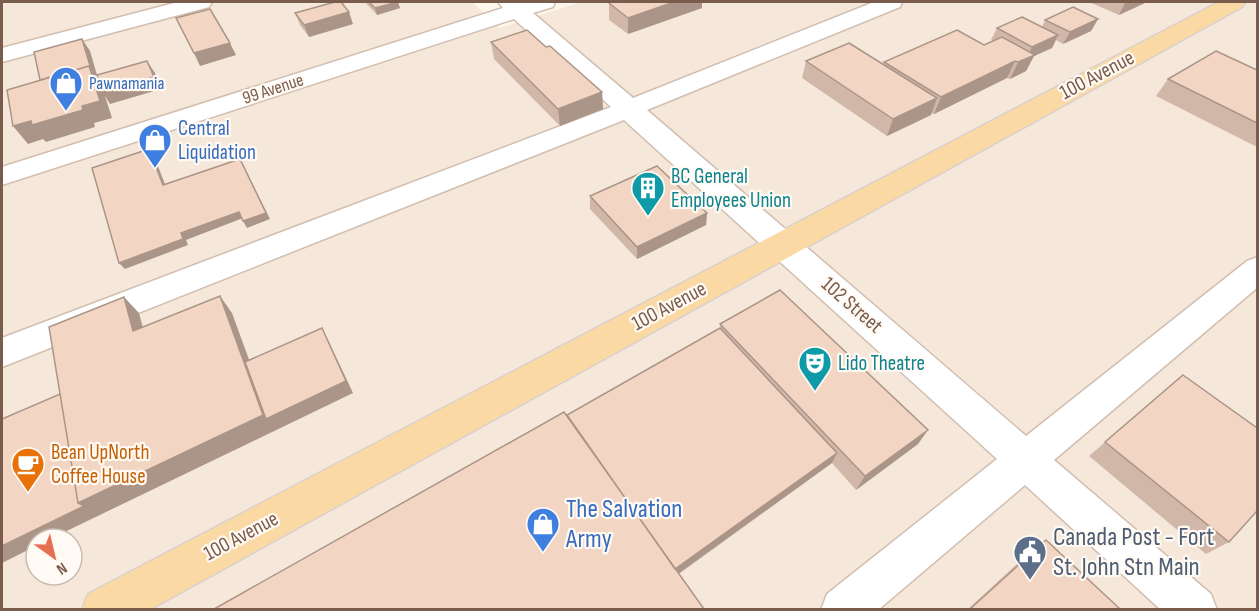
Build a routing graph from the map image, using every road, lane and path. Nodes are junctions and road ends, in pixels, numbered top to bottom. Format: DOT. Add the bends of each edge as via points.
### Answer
graph roads {
  1 [pos="201,2"];
  2 [pos="892,2"];
  3 [pos="1234,2"];
  4 [pos="524,4"];
  5 [pos="2,55"];
  6 [pos="632,108"];
  7 [pos="2,176"];
  8 [pos="784,245"];
  9 [pos="1257,269"];
  10 [pos="2,352"];
  11 [pos="1026,459"];
  12 [pos="104,609"];
  13 [pos="843,609"];
  14 [pos="1195,609"];
  1 -- 5 [label="street"];
  2 -- 6 [label="street"];
  3 -- 8 [label="main road, 100 Avenue"];
  4 -- 6 [label="street, 102 Street"];
  4 -- 7 [label="street, 99 Avenue"];
  6 -- 8 [label="street, 102 Street"];
  6 -- 10 [label="street"];
  8 -- 11 [label="street, 102 Street"];
  8 -- 12 [label="main road, 100 Avenue"];
  9 -- 11 [label="street"];
  11 -- 13 [label="street"];
  11 -- 14 [label="street, 102 Street"];
}
